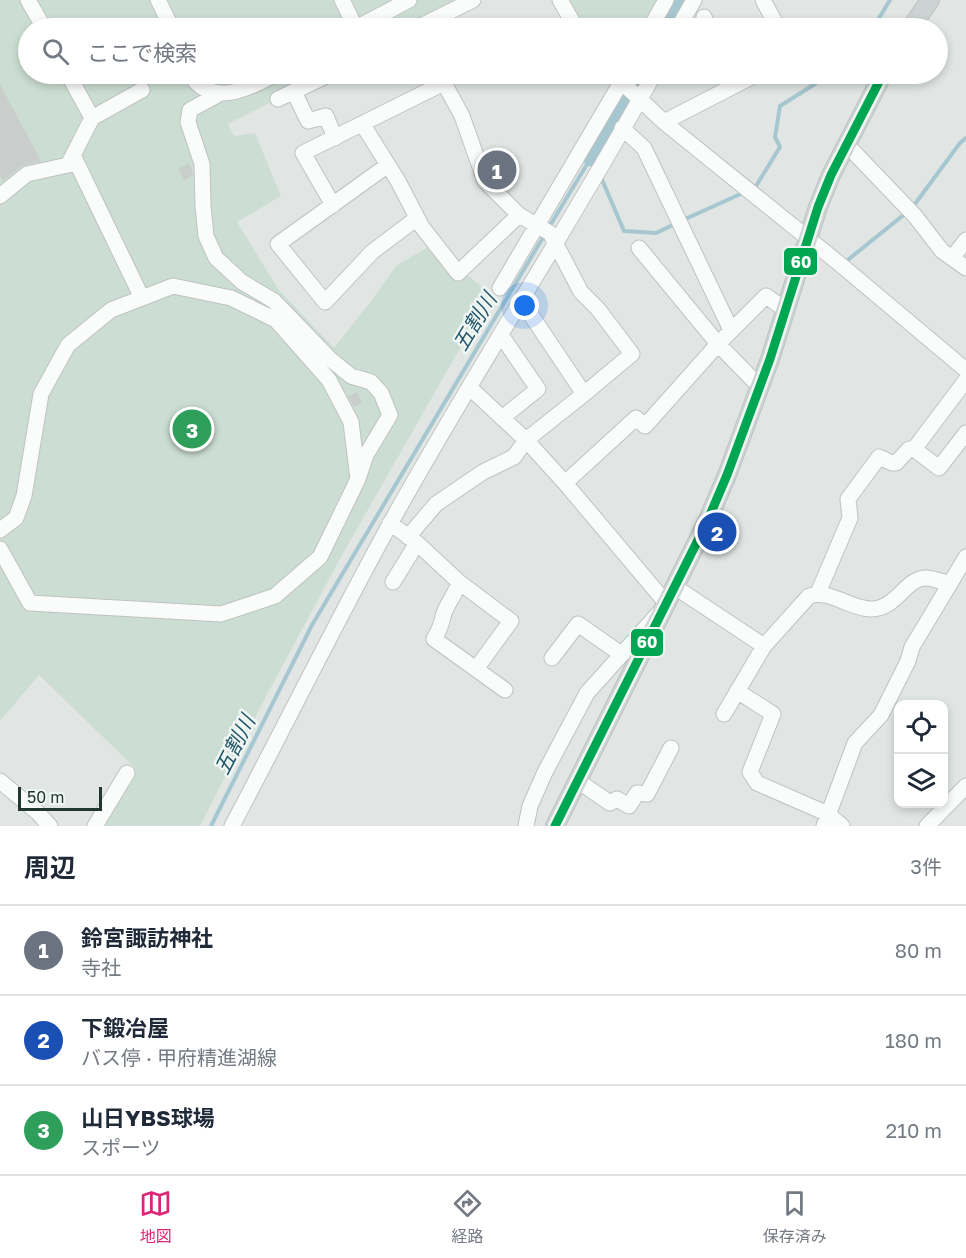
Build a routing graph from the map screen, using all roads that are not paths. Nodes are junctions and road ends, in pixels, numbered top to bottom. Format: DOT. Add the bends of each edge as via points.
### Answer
graph roads {
  1 [pos="28,0"];
  2 [pos="158,0"];
  3 [pos="342,0"];
  4 [pos="409,0"];
  5 [pos="473,0"];
  6 [pos="560,0"];
  7 [pos="666,0"];
  8 [pos="694,0"];
  9 [pos="764,0"];
  10 [pos="930,0"];
  11 [pos="38,18"];
  12 [pos="167,18"];
  13 [pos="351,18"];
  14 [pos="375,18"];
  15 [pos="437,18"];
  16 [pos="570,18"];
  17 [pos="656,18"];
  18 [pos="684,18"];
  19 [pos="773,18"];
  20 [pos="918,18"];
  21 [pos="73,84"];
  22 [pos="198,84"];
  23 [pos="254,84"];
  24 [pos="310,84"];
  25 [pos="442,84"];
  26 [pos="445,84"];
  27 [pos="727,84"];
  28 [pos="878,84"];
  29 [pos="626,85"];
  30 [pos="142,90"];
  31 [pos="294,92"];
  32 [pos="221,93"];
  33 [pos="278,99"];
  34 [pos="92,118"];
  35 [pos="664,122"];
  36 [pos="363,124"];
  37 [pos="622,128"];
  38 [pos="335,138"];
  39 [pos="847,145"];
  40 [pos="72,155"];
  41 [pos="388,165"];
  42 [pos="0,196"];
  43 [pos="333,205"];
  44 [pos="519,215"];
  45 [pos="417,218"];
  46 [pos="546,232"];
  47 [pos="809,238"];
  48 [pos="966,240"];
  49 [pos="639,248"];
  50 [pos="952,258"];
  51 [pos="966,268"];
  52 [pos="500,288"];
  53 [pos="142,298"];
  54 [pos="521,300"];
  55 [pos="786,310"];
  56 [pos="731,330"];
  57 [pos="501,334"];
  58 [pos="718,344"];
  59 [pos="966,370"];
  60 [pos="966,380"];
  61 [pos="469,387"];
  62 [pos="760,387"];
  63 [pos="584,394"];
  64 [pos="502,418"];
  65 [pos="966,433"];
  66 [pos="526,440"];
  67 [pos="914,448"];
  68 [pos="358,479"];
  69 [pos="565,483"];
  70 [pos="390,523"];
  71 [pos="0,530"];
  72 [pos="413,540"];
  73 [pos="0,549"];
  74 [pos="966,557"];
  75 [pos="393,582"];
  76 [pos="459,582"];
  77 [pos="949,584"];
  78 [pos="818,593"];
  79 [pos="671,596"];
  80 [pos="764,646"];
  81 [pos="621,654"];
  82 [pos="552,658"];
  83 [pos="476,669"];
  84 [pos="505,690"];
  85 [pos="737,691"];
  86 [pos="724,714"];
  87 [pos="671,747"];
  88 [pos="127,773"];
  89 [pos="0,781"];
  90 [pos="578,781"];
  91 [pos="966,786"];
  92 [pos="826,820"];
  93 [pos="561,824"];
  94 [pos="50,826"];
  95 [pos="95,826"];
  96 [pos="232,826"];
  97 [pos="526,826"];
  98 [pos="842,826"];
  99 [pos="927,826"];
  1 -- 11 [label="street"];
  2 -- 12 [label="street"];
  3 -- 13 [label="street"];
  4 -- 14 [label="street"];
  5 -- 15 [label="street"];
  6 -- 16 [label="street"];
  7 -- 17 [label="street"];
  8 -- 18 [label="street"];
  9 -- 19 [label="street"];
  10 -- 20 [label="main road"];
  21 -- 34 [label="street"];
  22 -- 32 [label="street"];
  23 -- 32 [label="street"];
  24 -- 31 [label="street"];
  25 -- 36 [label="street"];
  26 -- 44 [label="street" via="462,116 485,181"];
  27 -- 35 [label="street"];
  28 -- 39 [label="main road"];
  29 -- 35 [label="street"];
  29 -- 37 [label="street"];
  29 -- 46 [label="street"];
  30 -- 34 [label="street"];
  31 -- 33 [label="street"];
  31 -- 38 [label="street" via="308,121 326,116"];
  32 -- 68 [label="street" via="190,110 188,122 202,164 206,236 216,258 242,282 274,301 351,376 371,382 381,393 390,416 366,455"];
  34 -- 40 [label="street"];
  35 -- 47 [label="street"];
  36 -- 38 [label="street"];
  36 -- 41 [label="street"];
  37 -- 46 [label="street" via="594,178"];
  37 -- 56 [label="street" via="644,148"];
  38 -- 43 [label="street" via="303,153"];
  39 -- 47 [label="main road" via="831,175"];
  39 -- 50 [label="street"];
  40 -- 42 [label="street" via="68,165 27,174"];
  40 -- 53 [label="street"];
  41 -- 43 [label="street"];
  41 -- 45 [label="street"];
  43 -- 45 [label="street" via="278,244 325,302 372,252"];
  44 -- 45 [label="street" via="458,273"];
  44 -- 46 [label="street"];
  46 -- 52 [label="street"];
  46 -- 54 [label="street"];
  46 -- 63 [label="street" via="580,292 632,354"];
  47 -- 55 [label="main road"];
  47 -- 59 [label="street"];
  48 -- 50 [label="street"];
  49 -- 58 [label="street"];
  50 -- 51 [label="street"];
  53 -- 68 [label="street" via="173,286 231,298 276,320 329,380 351,422"];
  53 -- 71 [label="street" via="111,310 68,345 40,394 24,496 16,518"];
  54 -- 57 [label="street"];
  54 -- 63 [label="street"];
  55 -- 56 [label="street" via="766,296"];
  55 -- 62 [label="main road"];
  56 -- 58 [label="street"];
  57 -- 61 [label="street"];
  57 -- 64 [label="street" via="538,389"];
  58 -- 62 [label="street"];
  58 -- 69 [label="street" via="645,426 636,418"];
  60 -- 67 [label="street"];
  61 -- 64 [label="street"];
  61 -- 70 [label="street"];
  62 -- 79 [label="main road" via="723,485"];
  63 -- 66 [label="street"];
  64 -- 66 [label="street"];
  65 -- 67 [label="street" via="939,468"];
  66 -- 69 [label="street"];
  66 -- 72 [label="street" via="514,457 483,472 436,504"];
  67 -- 78 [label="street" via="896,464 879,457 848,499 850,518"];
  68 -- 73 [label="street" via="320,556 275,596 221,614 30,603"];
  69 -- 79 [label="street"];
  70 -- 72 [label="street"];
  70 -- 96 [label="street"];
  72 -- 75 [label="street"];
  72 -- 76 [label="street"];
  74 -- 77 [label="street"];
  76 -- 83 [label="street" via="434,639"];
  76 -- 83 [label="street" via="511,621"];
  77 -- 78 [label="street" via="919,579 892,603 872,609"];
  77 -- 92 [label="street" via="912,647 881,715 855,743"];
  78 -- 80 [label="street" via="809,596"];
  79 -- 80 [label="street"];
  79 -- 81 [label="street"];
  79 -- 90 [label="main road"];
  80 -- 85 [label="street"];
  81 -- 82 [label="street" via="578,624"];
  81 -- 97 [label="street" via="587,693 541,780"];
  83 -- 84 [label="street"];
  85 -- 86 [label="street"];
  85 -- 92 [label="street" via="772,714 750,771 757,783"];
  87 -- 90 [label="street" via="647,794 637,793 628,806 617,799 610,802"];
  88 -- 95 [label="street"];
  89 -- 94 [label="street"];
  90 -- 93 [label="main road"];
  91 -- 99 [label="street"];
  92 -- 98 [label="street"];
}
